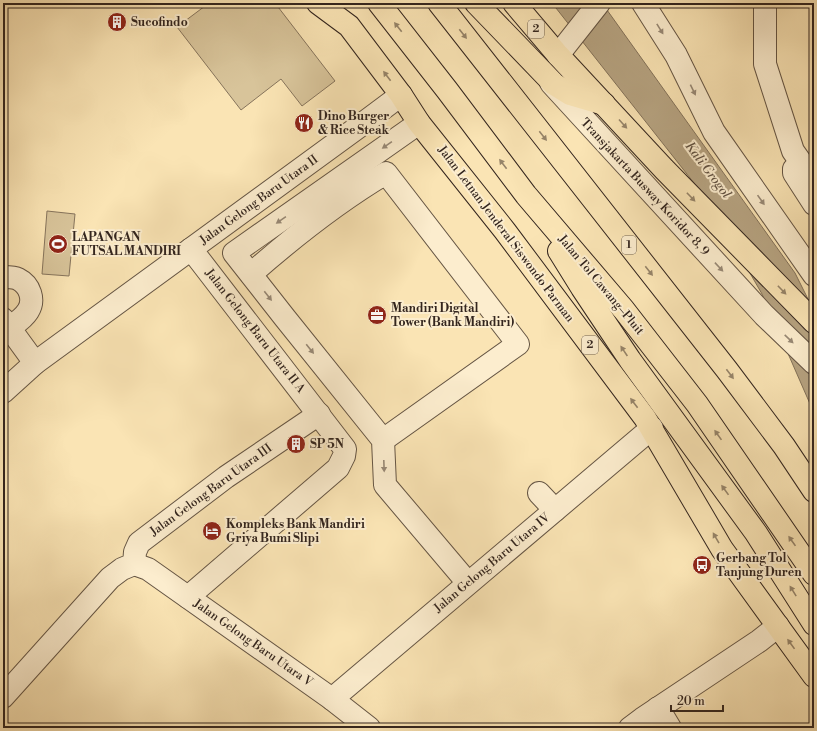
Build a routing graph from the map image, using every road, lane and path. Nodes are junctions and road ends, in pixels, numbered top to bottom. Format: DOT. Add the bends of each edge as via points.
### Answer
graph roads {
  1 [pos="318,3"];
  2 [pos="332,3"];
  3 [pos="337,3"];
  4 [pos="379,3"];
  5 [pos="439,3"];
  6 [pos="476,3"];
  7 [pos="484,3"];
  8 [pos="514,3"];
  9 [pos="599,3"];
  10 [pos="643,3"];
  11 [pos="765,3"];
  12 [pos="350,26"];
  13 [pos="558,54"];
  14 [pos="537,67"];
  15 [pos="401,95"];
  16 [pos="605,104"];
  17 [pos="419,122"];
  18 [pos="793,151"];
  19 [pos="814,181"];
  20 [pos="526,195"];
  21 [pos="814,204"];
  22 [pos="191,249"];
  23 [pos="812,270"];
  24 [pos="251,274"];
  25 [pos="3,277"];
  26 [pos="285,318"];
  27 [pos="814,322"];
  28 [pos="6,324"];
  29 [pos="262,340"];
  30 [pos="814,363"];
  31 [pos="35,364"];
  32 [pos="3,392"];
  33 [pos="319,414"];
  34 [pos="652,428"];
  35 [pos="383,440"];
  36 [pos="814,491"];
  37 [pos="539,493"];
  38 [pos="555,510"];
  39 [pos="134,564"];
  40 [pos="814,574"];
  41 [pos="468,584"];
  42 [pos="188,597"];
  43 [pos="814,624"];
  44 [pos="778,626"];
  45 [pos="814,676"];
  46 [pos="3,697"];
  47 [pos="332,699"];
  48 [pos="658,708"];
  49 [pos="360,726"];
  50 [pos="630,728"];
  51 [pos="670,728"];
  1 -- 12 [label="highway, Jalan Letnan Jenderal Siswondo Parman / 2"];
  2 -- 12 [label="street"];
  3 -- 12 [label="highway"];
  20 -- 4 [label="highway, Jalan Tol Cawang–Pluit, one-way"];
  5 -- 36 [label="highway, 1, one-way" via="727,370"];
  6 -- 14 [label="highway"];
  7 -- 14 [label="street, Transjakarta Busway Koridor 8, 9"];
  8 -- 13 [label="highway, 2"];
  9 -- 13 [label="street"];
  10 -- 23 [label="street, one-way" via="676,55 714,132"];
  11 -- 18 [label="street" via="764,64"];
  15 -- 12 [label="highway, Jalan Letnan Jenderal Siswondo Parman / 2, one-way"];
  13 -- 16 [label="highway, 2"];
  14 -- 16 [label="highway" via="554,84 570,94"];
  14 -- 30 [label="street, Transjakarta Busway Koridor 8, 9, one-way" via="764,315"];
  15 -- 17 [label="highway, Jalan Letnan Jenderal Siswondo Parman / 2"];
  15 -- 22 [label="street, Jalan Gelong Baru Utara II"];
  16 -- 27 [label="highway, 2, one-way" via="664,169"];
  17 -- 24 [label="street, one-way" via="234,253"];
  34 -- 17 [label="highway, Jalan Letnan Jenderal Siswondo Parman / 2, one-way" via="505,231"];
  18 -- 19 [label="street"];
  18 -- 21 [label="street" via="794,173"];
  40 -- 20 [label="highway, Jalan Tol Cawang–Pluit, one-way" via="697,404 624,310"];
  43 -- 20 [label="highway, one-way" via="756,533 630,360 582,288"];
  22 -- 29 [label="street, Jalan Gelong Baru Utara II A"];
  22 -- 31 [label="street, Jalan Gelong Baru Utara II"];
  24 -- 26 [label="street, one-way"];
  24 -- 35 [label="street" via="362,188 386,173 518,344"];
  25 -- 28 [label="street" via="17,279 27,285 32,295 29,310 20,321"];
  26 -- 29 [label="street"];
  26 -- 35 [label="street, one-way"];
  28 -- 31 [label="street"];
  29 -- 33 [label="street, Jalan Gelong Baru Utara II A"];
  31 -- 32 [label="street, Jalan Gelong Baru Utara II"];
  33 -- 39 [label="street, Jalan Gelong Baru Utara III" via="226,477 139,543"];
  33 -- 42 [label="street" via="345,449 338,468"];
  34 -- 38 [label="street, Jalan Gelong Baru Utara IV"];
  44 -- 34 [label="highway, Jalan Letnan Jenderal Siswondo Parman / 2, one-way" via="722,548"];
  35 -- 41 [label="street, one-way" via="385,485"];
  37 -- 38 [label="street"];
  38 -- 41 [label="street, Jalan Gelong Baru Utara IV"];
  39 -- 42 [label="street, Jalan Gelong Baru Utara V" via="148,569"];
  39 -- 46 [label="street" via="110,578"];
  41 -- 47 [label="street, Jalan Gelong Baru Utara IV"];
  42 -- 47 [label="street, Jalan Gelong Baru Utara V"];
  45 -- 44 [label="highway, Jalan Letnan Jenderal Siswondo Parman / 2, one-way"];
  44 -- 48 [label="street"];
  47 -- 49 [label="street, Jalan Gelong Baru Utara V"];
  48 -- 50 [label="street"];
  48 -- 51 [label="street"];
}
